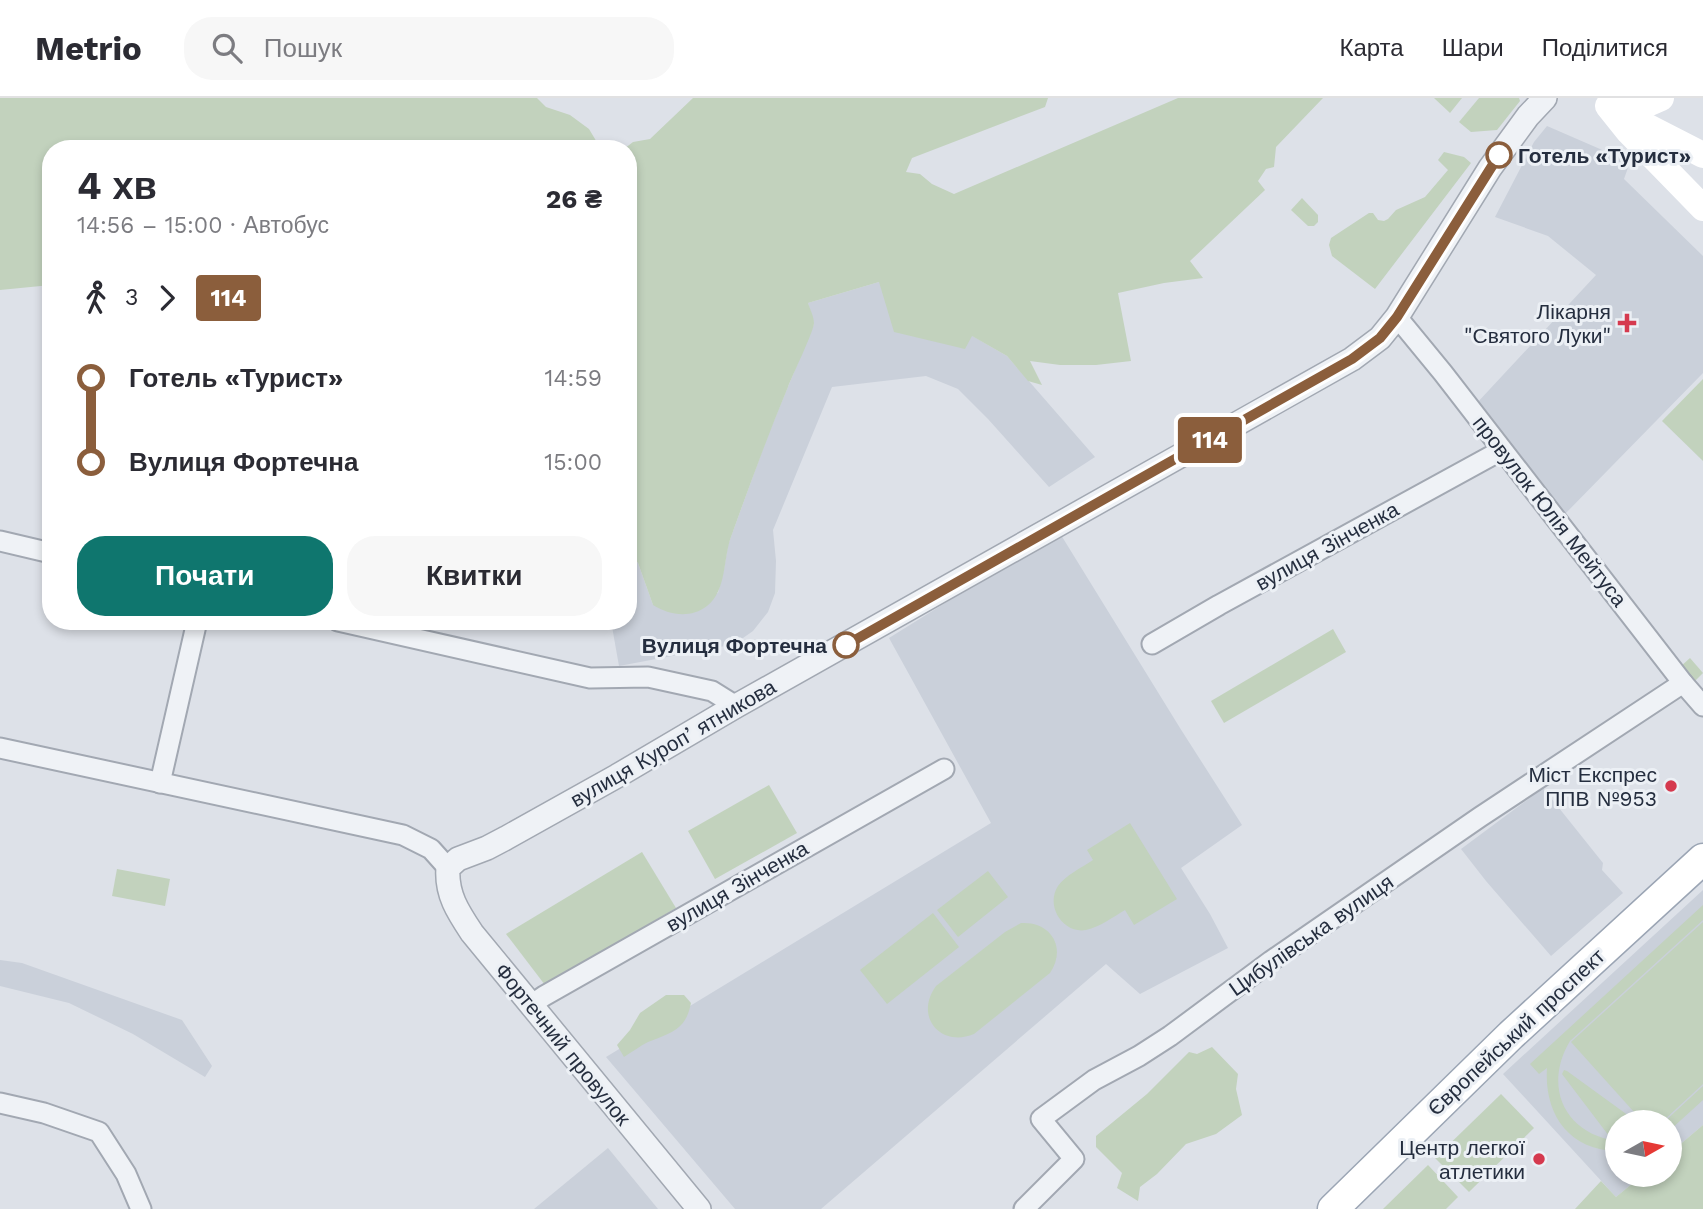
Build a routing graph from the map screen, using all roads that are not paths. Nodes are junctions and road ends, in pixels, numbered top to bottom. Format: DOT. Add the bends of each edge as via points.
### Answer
graph roads {
  1 [pos="1545,98"];
  2 [pos="1661,98"];
  3 [pos="1602,102"];
  4 [pos="1703,155"];
  5 [pos="1703,208"];
  6 [pos="1397,317"];
  7 [pos="1502,450"];
  8 [pos="0,541"];
  9 [pos="42,551"];
  10 [pos="195,630"];
  11 [pos="378,630"];
  12 [pos="1152,644"];
  13 [pos="1683,683"];
  14 [pos="736,706"];
  15 [pos="1703,706"];
  16 [pos="0,748"];
  17 [pos="944,769"];
  18 [pos="160,783"];
  19 [pos="1703,859"];
  20 [pos="448,869"];
  21 [pos="531,1005"];
  22 [pos="0,1103"];
  23 [pos="141,1209"];
  24 [pos="699,1209"];
  25 [pos="1024,1209"];
  26 [pos="1332,1209"];
  1 -- 6 [label="street, вулиця Куропʼятникова" via="1490,168"];
  2 -- 3 [label="main road" via="1638,108"];
  3 -- 4 [label="main road"];
  3 -- 5 [label="main road"];
  6 -- 7 [label="street, провулок Юлія Мейтуса"];
  6 -- 14 [label="street, вулиця Куропʼятникова" via="1380,338 1352,359"];
  7 -- 12 [label="street, вулиця Зінченка"];
  7 -- 13 [label="street, провулок Юлія Мейтуса"];
  8 -- 9 [label="street"];
  10 -- 18 [label="street"];
  11 -- 14 [label="street" via="590,678 649,677 712,691"];
  13 -- 15 [label="street, провулок Юлія Мейтуса"];
  13 -- 25 [label="street, Цибулівська вулиця" via="1426,854 1170,1036 1094,1080 1041,1119 1074,1159"];
  14 -- 20 [label="street, вулиця Куропʼятникова" via="506,838 458,859"];
  16 -- 18 [label="street"];
  17 -- 21 [label="street, вулиця Зінченка"];
  18 -- 20 [label="street" via="403,835 431,849"];
  19 -- 26 [label="main road, Європейський проспект" via="1511,1035"];
  20 -- 21 [label="street, Фортечний провулок" via="453,905"];
  21 -- 24 [label="street, Фортечний провулок"];
  22 -- 23 [label="street" via="99,1132 126,1174"];
}
